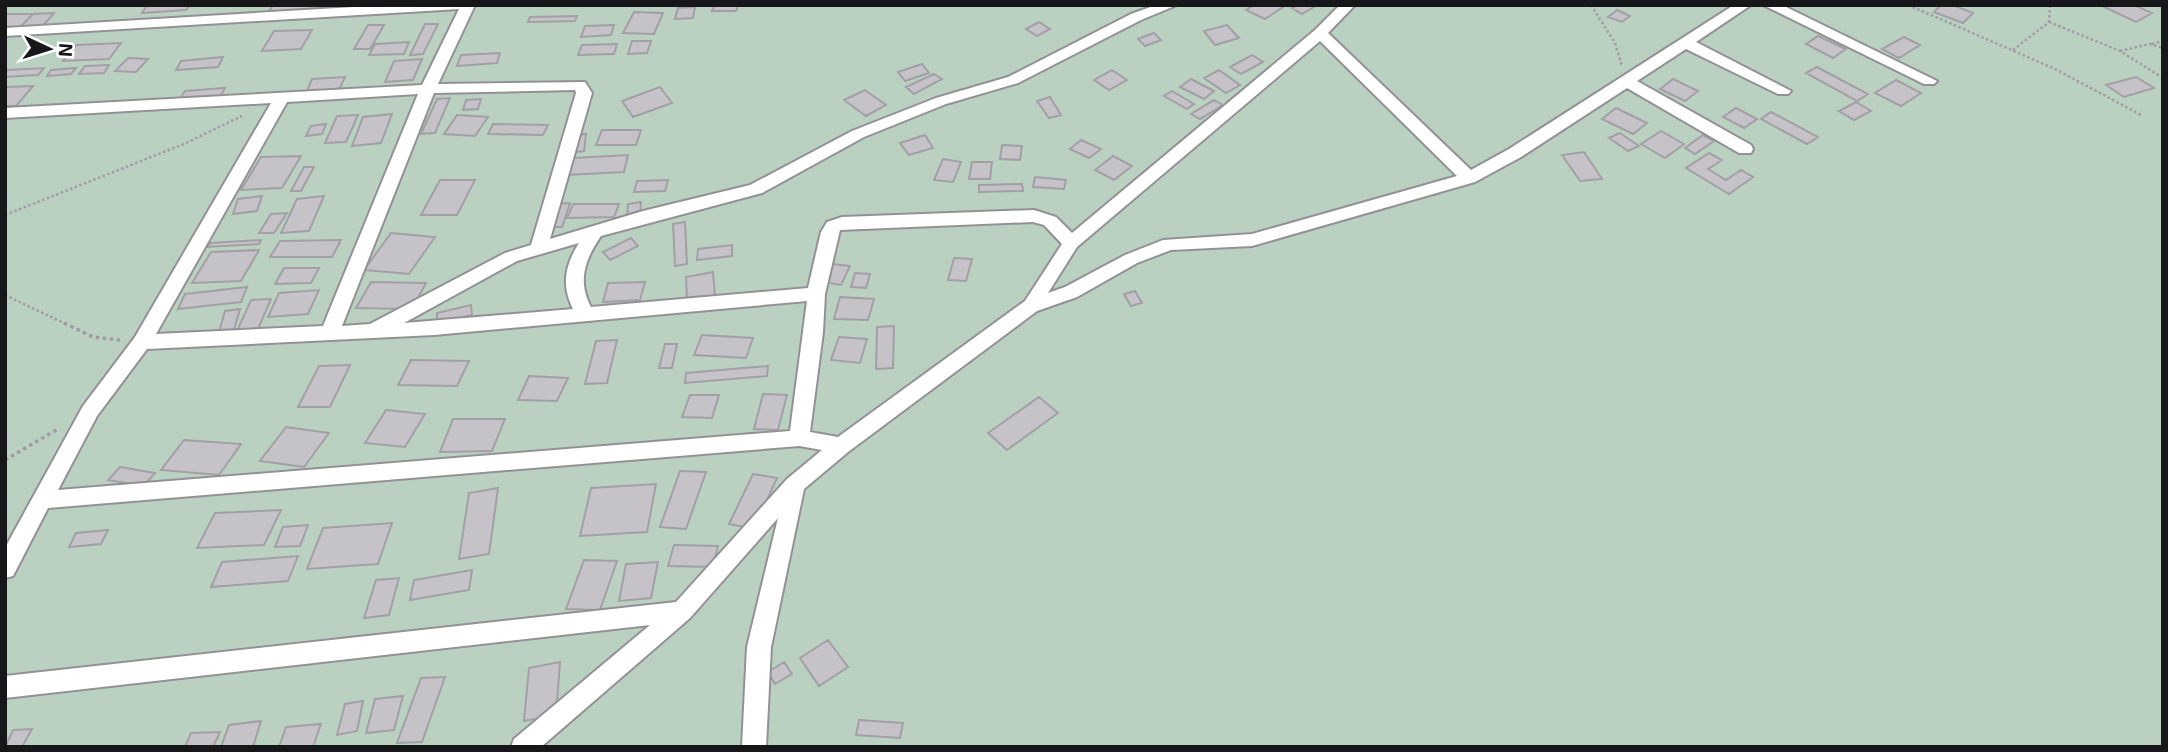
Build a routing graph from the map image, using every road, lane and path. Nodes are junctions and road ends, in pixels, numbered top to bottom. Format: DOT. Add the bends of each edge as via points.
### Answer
graph roads {
  1 [pos="465,5"];
  2 [pos="1170,5"];
  3 [pos="1348,5"];
  4 [pos="1591,5"];
  5 [pos="1744,5"];
  6 [pos="1770,5"];
  7 [pos="1909,5"];
  8 [pos="2050,5"];
  9 [pos="2049,22"];
  10 [pos="5,32"];
  11 [pos="1320,33"];
  12 [pos="2163,41"];
  13 [pos="1688,44"];
  14 [pos="2150,44"];
  15 [pos="2163,48"];
  16 [pos="2013,50"];
  17 [pos="2120,51"];
  18 [pos="2163,78"];
  19 [pos="1626,81"];
  20 [pos="1929,81"];
  21 [pos="428,89"];
  22 [pos="1783,91"];
  23 [pos="281,99"];
  24 [pos="5,113"];
  25 [pos="244,116"];
  26 [pos="2143,116"];
  27 [pos="1745,149"];
  28 [pos="1469,178"];
  29 [pos="5,215"];
  30 [pos="596,230"];
  31 [pos="1071,243"];
  32 [pos="539,246"];
  33 [pos="816,294"];
  34 [pos="5,295"];
  35 [pos="1031,306"];
  36 [pos="585,314"];
  37 [pos="371,332"];
  38 [pos="329,335"];
  39 [pos="142,342"];
  40 [pos="90,411"];
  41 [pos="799,438"];
  42 [pos="842,446"];
  43 [pos="5,460"];
  44 [pos="794,485"];
  45 [pos="44,500"];
  46 [pos="5,569"];
  47 [pos="682,611"];
  48 [pos="5,687"];
  49 [pos="523,747"];
  50 [pos="754,747"];
  1 -- 10 [label="street"];
  1 -- 21 [label="street"];
  2 -- 30 [label="street" via="1013,80 858,134 756,190"];
  3 -- 11 [label="street"];
  4 -- 19 [label="path" via="1615,43"];
  5 -- 13 [label="street"];
  6 -- 20 [label="street"];
  7 -- 16 [label="path"];
  8 -- 9 [label="path"];
  9 -- 16 [label="path"];
  9 -- 17 [label="path"];
  11 -- 28 [label="street"];
  11 -- 31 [label="street"];
  12 -- 14 [label="path"];
  13 -- 19 [label="street"];
  13 -- 22 [label="street"];
  14 -- 15 [label="path"];
  14 -- 17 [label="path"];
  16 -- 26 [label="path"];
  17 -- 18 [label="path"];
  19 -- 27 [label="street"];
  19 -- 28 [label="street"];
  21 -- 23 [label="street"];
  21 -- 32 [label="street" via="580,85 584,93"];
  21 -- 38 [label="street"];
  23 -- 24 [label="street"];
  23 -- 39 [label="street"];
  25 -- 29 [label="path"];
  28 -- 35 [label="street" via="1252,240 1169,244 1071,292"];
  30 -- 32 [label="street"];
  30 -- 36 [label="street" via="574,269 575,297"];
  31 -- 33 [label="street" via="1050,221 1034,216 842,223 830,232"];
  31 -- 35 [label="street"];
  32 -- 37 [label="street"];
  33 -- 36 [label="street"];
  33 -- 41 [label="street"];
  34 -- 39 [label="path" via="93,337"];
  35 -- 42 [label="street"];
  36 -- 37 [label="street"];
  37 -- 38 [label="street"];
  38 -- 39 [label="street"];
  39 -- 40 [label="street"];
  40 -- 43 [label="path"];
  40 -- 45 [label="street"];
  41 -- 42 [label="street"];
  41 -- 45 [label="street"];
  42 -- 44 [label="street"];
  44 -- 47 [label="street"];
  44 -- 50 [label="street" via="759,647"];
  45 -- 46 [label="street"];
  47 -- 48 [label="street"];
  47 -- 49 [label="street"];
}
